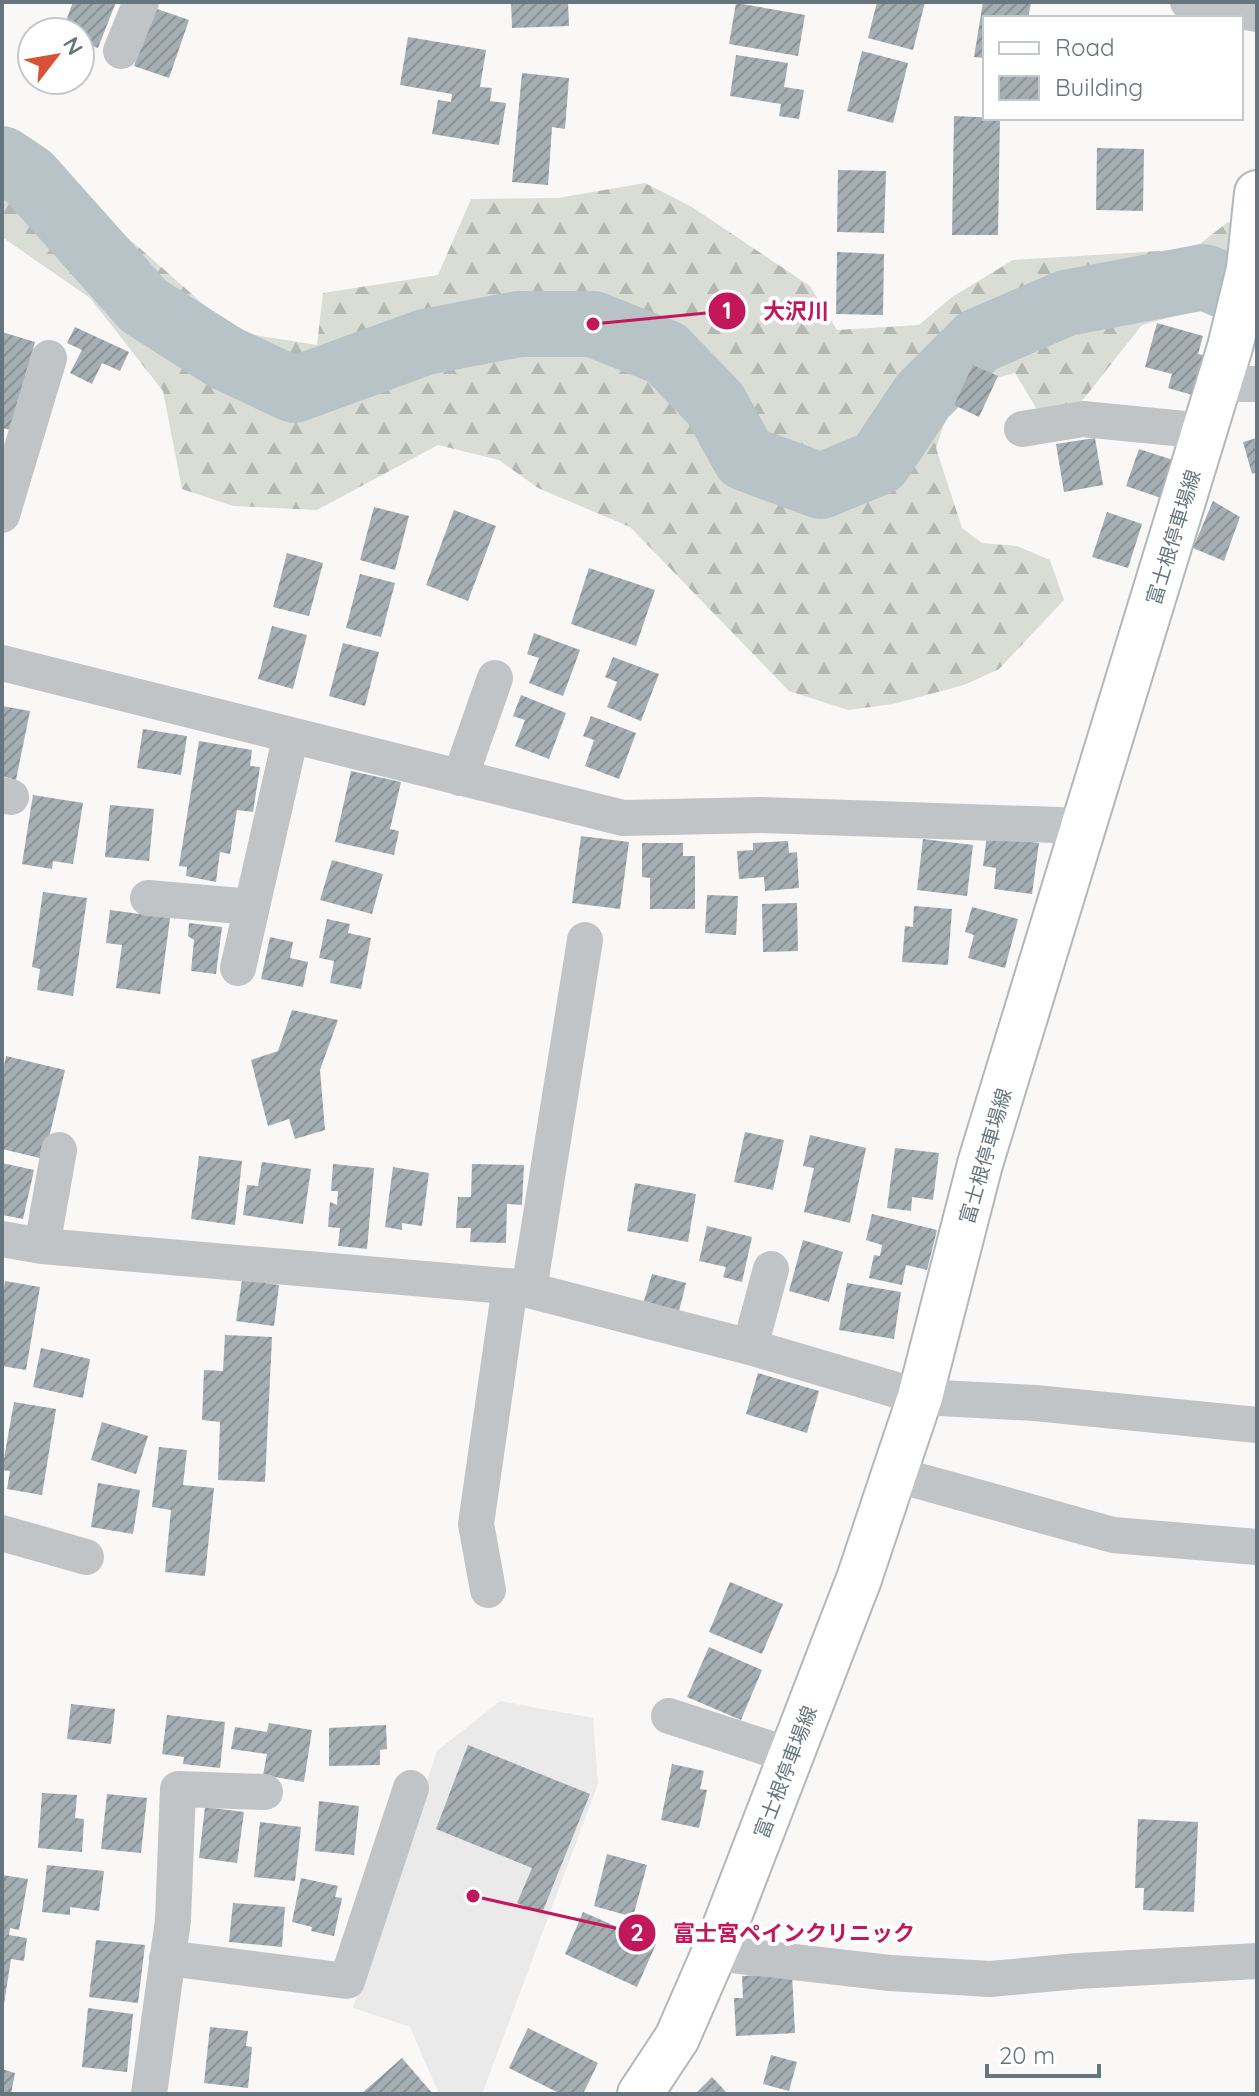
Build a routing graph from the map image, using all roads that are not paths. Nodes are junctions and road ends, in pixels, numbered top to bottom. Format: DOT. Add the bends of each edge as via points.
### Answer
graph roads {
  1 [pos="141,2"];
  2 [pos="1188,2"];
  3 [pos="1257,14"];
  4 [pos="121,51"];
  5 [pos="1256,210"];
  6 [pos="49,358"];
  7 [pos="1235,372"];
  8 [pos="1022,429"];
  9 [pos="1205,431"];
  10 [pos="2,515"];
  11 [pos="2,663"];
  12 [pos="495,678"];
  13 [pos="291,735"];
  14 [pos="460,778"];
  15 [pos="1086,826"];
  16 [pos="148,898"];
  17 [pos="252,907"];
  18 [pos="585,940"];
  19 [pos="238,968"];
  20 [pos="59,1150"];
  21 [pos="2,1239"];
  22 [pos="42,1246"];
  23 [pos="771,1269"];
  24 [pos="519,1288"];
  25 [pos="750,1347"];
  26 [pos="920,1397"];
  27 [pos="1257,1425"];
  28 [pos="894,1474"];
  29 [pos="2,1533"];
  30 [pos="1257,1547"];
  31 [pos="86,1557"];
  32 [pos="488,1590"];
  33 [pos="669,1716"];
  34 [pos="792,1756"];
  35 [pos="411,1788"];
  36 [pos="265,1792"];
  37 [pos="714,1953"];
  38 [pos="167,1958"];
  39 [pos="1257,1961"];
  40 [pos="149,2094"];
  41 [pos="640,2094"];
  1 -- 4 [label="street"];
  2 -- 3 [label="street"];
  5 -- 7 [label="main road, 富士根停車場線"];
  6 -- 10 [label="street"];
  7 -- 9 [label="main road, 富士根停車場線"];
  8 -- 9 [label="street" via="1083,419"];
  9 -- 15 [label="main road, 富士根停車場線"];
  11 -- 13 [label="street"];
  12 -- 14 [label="street"];
  13 -- 14 [label="street"];
  13 -- 17 [label="street"];
  14 -- 15 [label="street" via="623,818 762,815"];
  15 -- 26 [label="main road, 富士根停車場線" via="980,1164"];
  16 -- 17 [label="street"];
  17 -- 19 [label="street"];
  18 -- 24 [label="street"];
  20 -- 22 [label="street"];
  21 -- 22 [label="street"];
  22 -- 24 [label="street"];
  23 -- 25 [label="street"];
  24 -- 25 [label="street"];
  24 -- 32 [label="street" via="476,1524"];
  25 -- 26 [label="street"];
  26 -- 27 [label="street"];
  26 -- 28 [label="main road, 富士根停車場線"];
  28 -- 30 [label="street" via="1113,1535"];
  28 -- 34 [label="main road, 富士根停車場線"];
  29 -- 31 [label="street"];
  33 -- 34 [label="street"];
  34 -- 37 [label="main road, 富士根停車場線"];
  35 -- 38 [label="street" via="347,1981"];
  36 -- 38 [label="street" via="178,1789"];
  37 -- 39 [label="street" via="990,1979"];
  37 -- 41 [label="main road, 富士根停車場線" via="677,2038"];
  38 -- 40 [label="street"];
}
